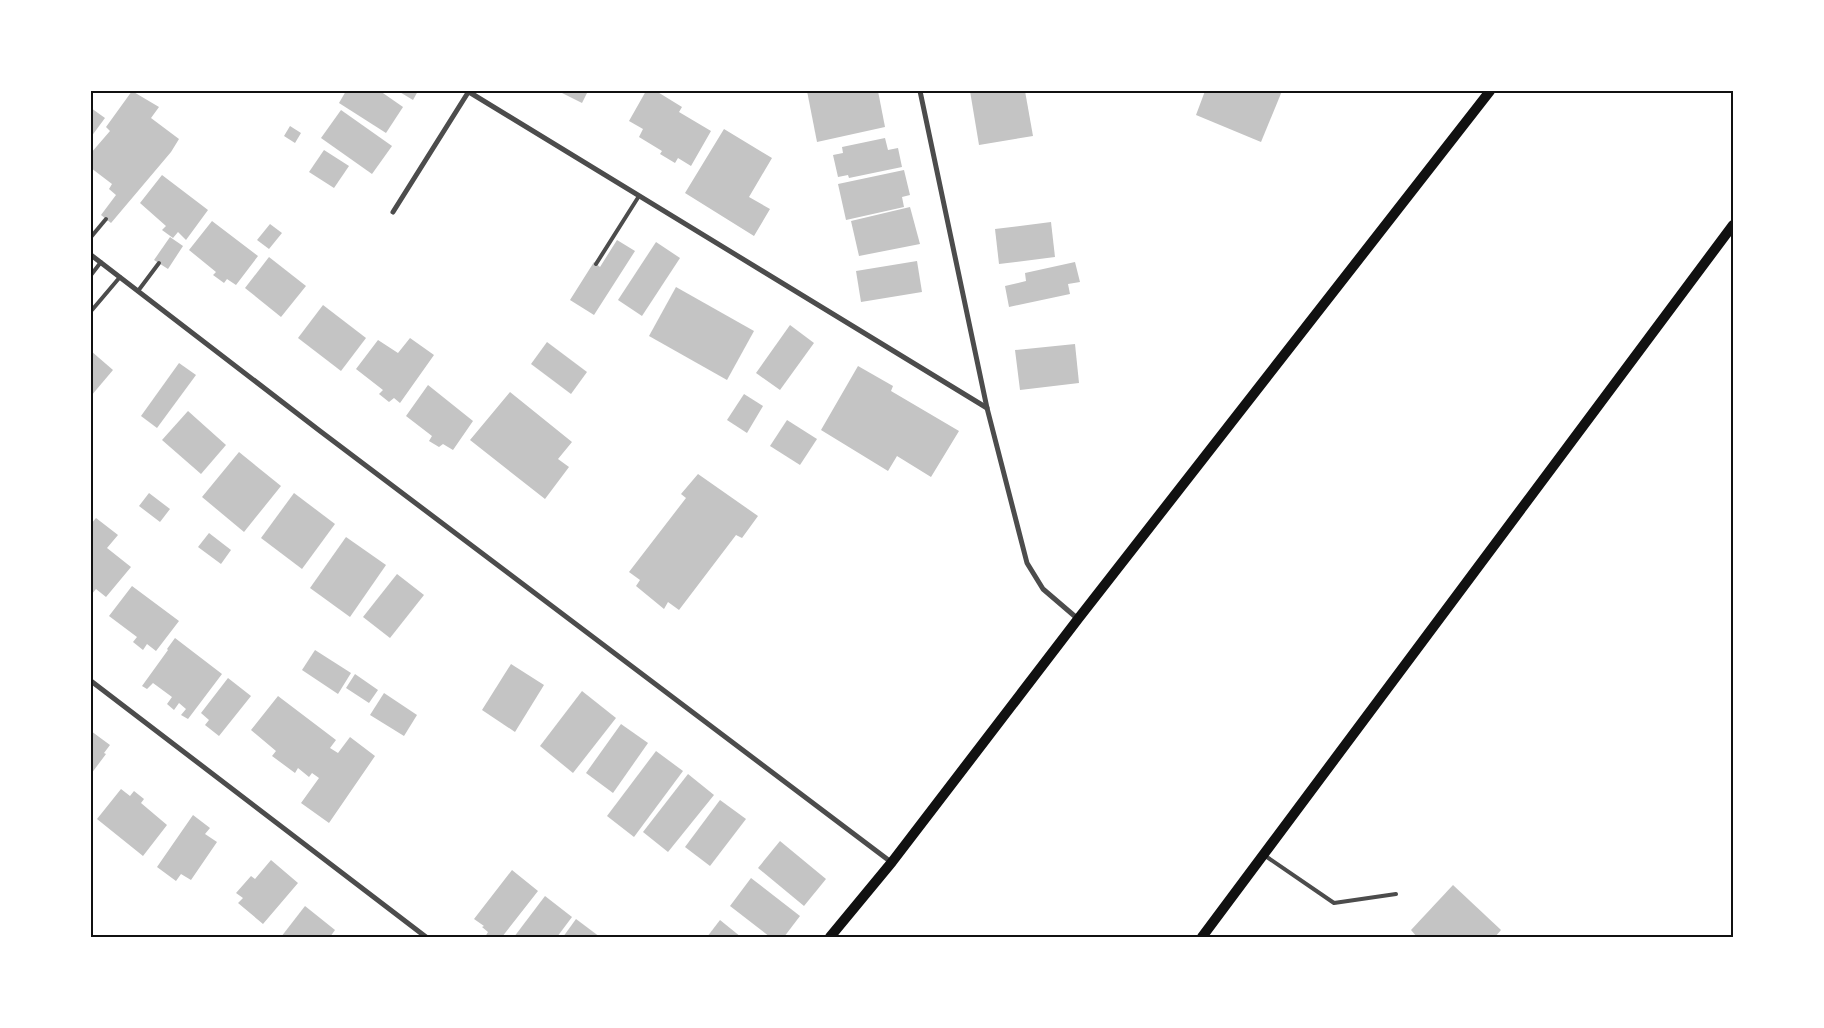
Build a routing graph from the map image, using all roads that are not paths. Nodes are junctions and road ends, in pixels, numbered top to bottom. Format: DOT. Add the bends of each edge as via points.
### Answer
graph roads {
  1 [pos="920,91"];
  2 [pos="1490,91"];
  3 [pos="469,92"];
  4 [pos="639,196"];
  5 [pos="393,212"];
  6 [pos="106,219"];
  7 [pos="1733,225"];
  8 [pos="91,237"];
  9 [pos="91,255"];
  10 [pos="101,262"];
  11 [pos="159,263"];
  12 [pos="596,264"];
  13 [pos="91,275"];
  14 [pos="120,277"];
  15 [pos="138,291"];
  16 [pos="92,310"];
  17 [pos="987,408"];
  18 [pos="1078,619"];
  19 [pos="91,681"];
  20 [pos="1263,855"];
  21 [pos="892,862"];
  22 [pos="1396,894"];
  23 [pos="426,937"];
  24 [pos="830,937"];
  25 [pos="1202,937"];
  1 -- 17 [label="street"];
  2 -- 18 [label="main road"];
  3 -- 4 [label="street"];
  3 -- 5 [label="street"];
  4 -- 12 [label="lane"];
  4 -- 17 [label="street"];
  6 -- 8 [label="lane"];
  7 -- 20 [label="main road"];
  9 -- 10 [label="street"];
  10 -- 13 [label="lane"];
  10 -- 14 [label="street"];
  11 -- 15 [label="lane"];
  14 -- 15 [label="street"];
  14 -- 16 [label="lane"];
  15 -- 21 [label="street"];
  17 -- 18 [label="street" via="1027,564 1043,589"];
  18 -- 21 [label="main road"];
  19 -- 23 [label="street"];
  20 -- 22 [label="lane" via="1334,903"];
  20 -- 25 [label="main road"];
  21 -- 24 [label="main road"];
}
